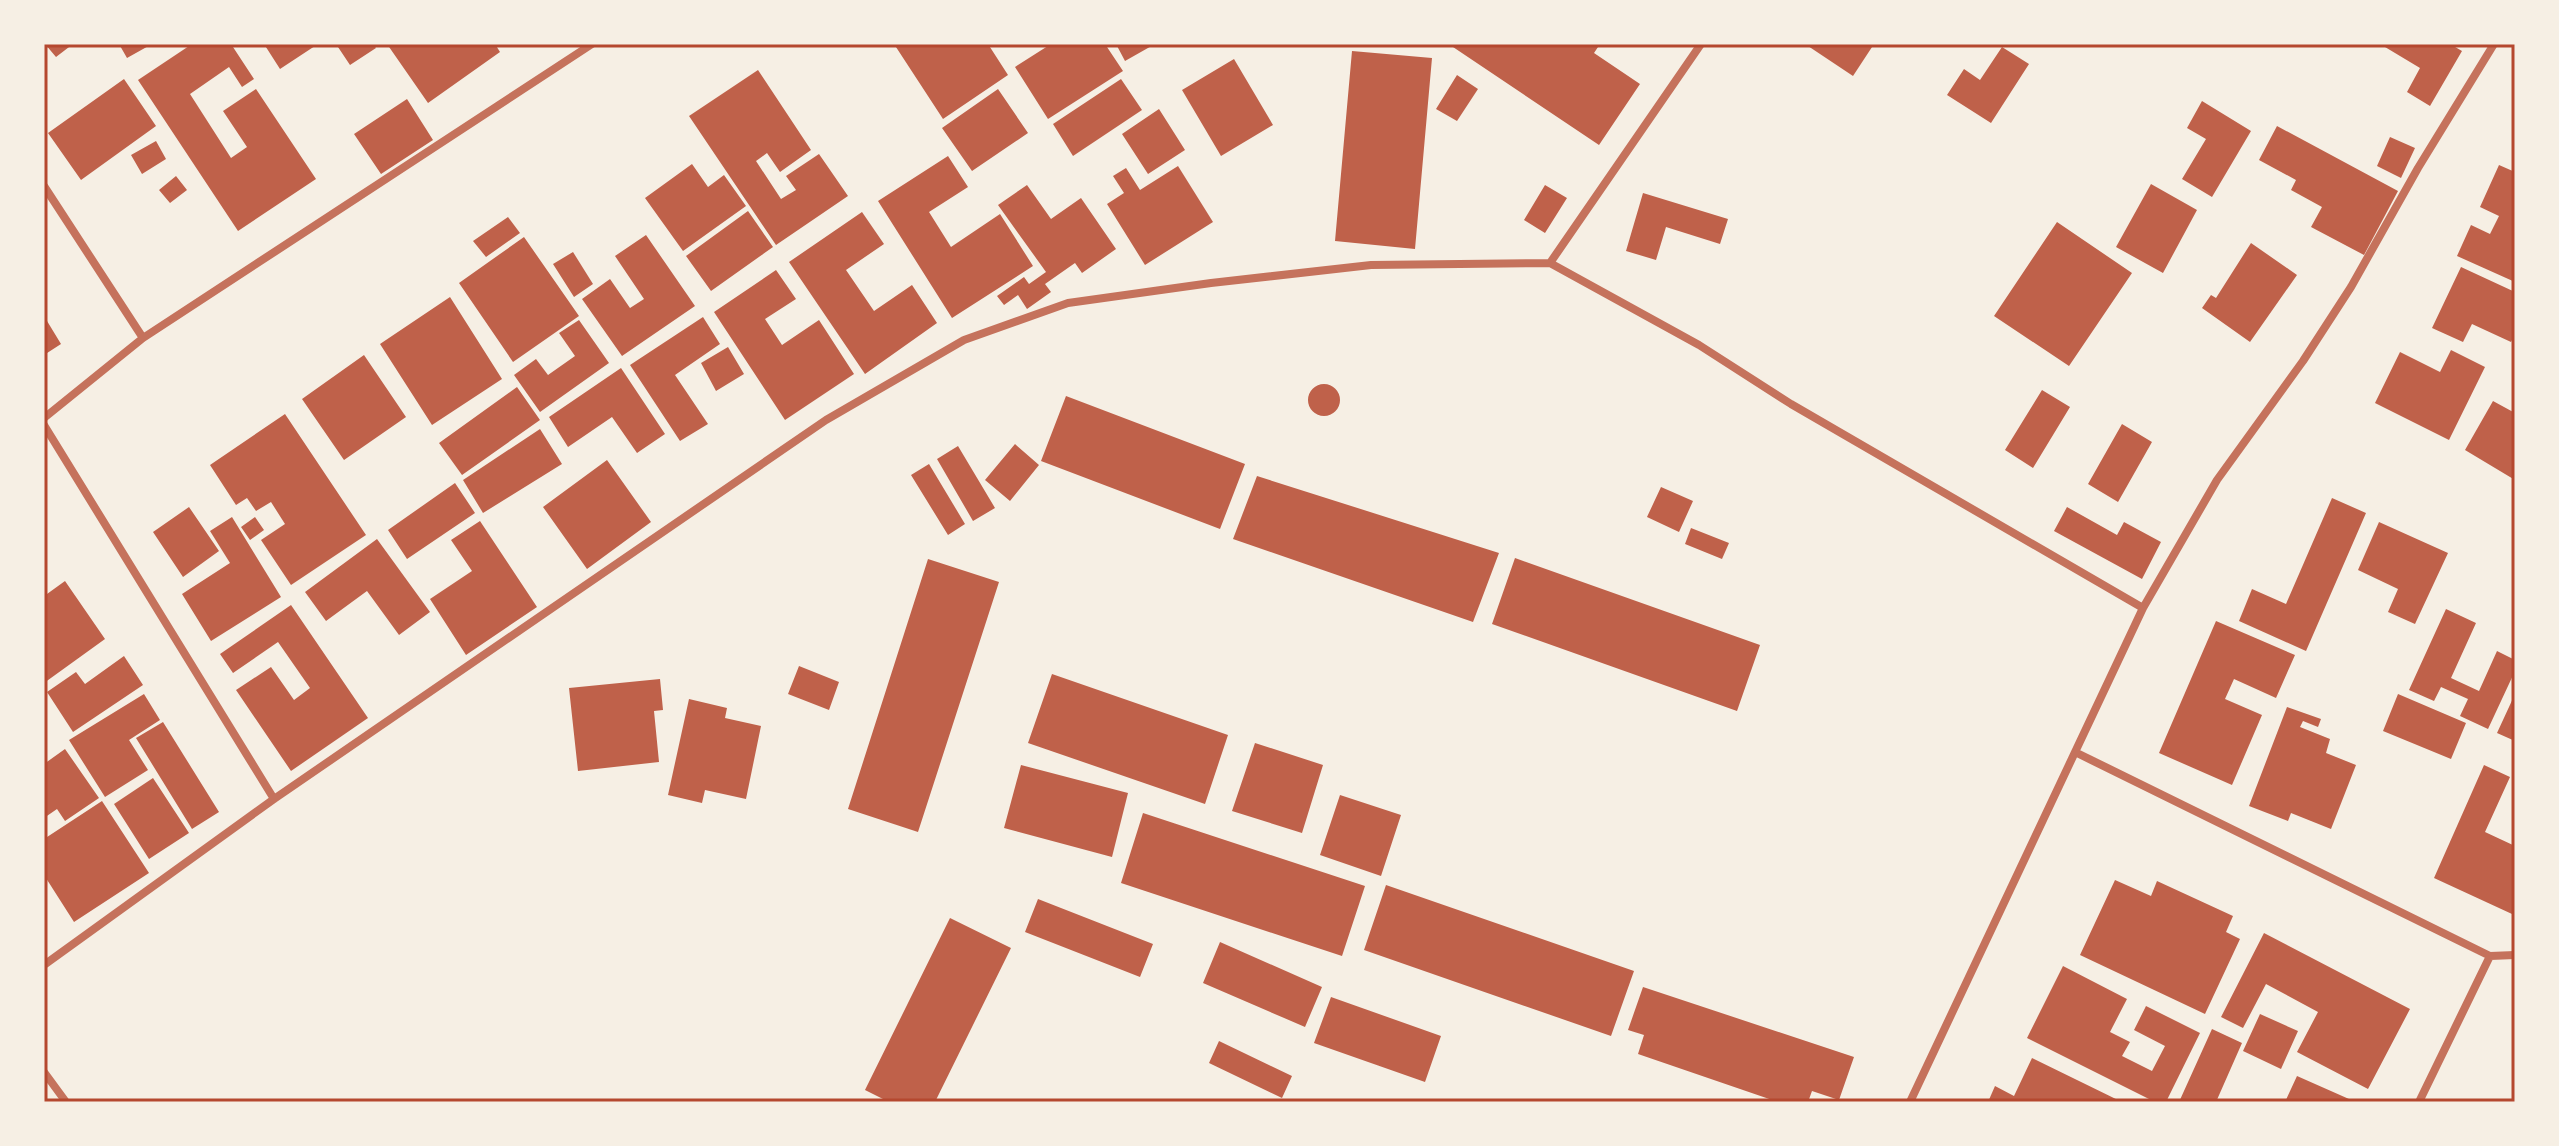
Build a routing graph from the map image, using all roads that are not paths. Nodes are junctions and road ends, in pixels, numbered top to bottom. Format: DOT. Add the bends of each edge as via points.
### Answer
graph roads {
  1 [pos="592,44"];
  2 [pos="1701,44"];
  3 [pos="2494,44"];
  4 [pos="44,186"];
  5 [pos="1550,263"];
  6 [pos="143,338"];
  7 [pos="44,418"];
  8 [pos="44,425"];
  9 [pos="2143,608"];
  10 [pos="2077,753"];
  11 [pos="274,799"];
  12 [pos="2515,955"];
  13 [pos="2490,956"];
  14 [pos="44,965"];
  15 [pos="44,1072"];
  16 [pos="66,1102"];
  17 [pos="1910,1102"];
  18 [pos="2419,1102"];
  1 -- 6 [label="street"];
  2 -- 5 [label="street"];
  3 -- 9 [label="street" via="2351,287 2217,480"];
  4 -- 6 [label="street"];
  5 -- 9 [label="street" via="1699,345"];
  5 -- 11 [label="street" via="1371,265 1153,290 1068,303 964,340 826,420"];
  6 -- 7 [label="street"];
  8 -- 11 [label="street"];
  9 -- 10 [label="street"];
  10 -- 13 [label="street"];
  10 -- 17 [label="street"];
  11 -- 14 [label="street"];
  12 -- 13 [label="street"];
  13 -- 18 [label="street"];
  15 -- 16 [label="street"];
}
